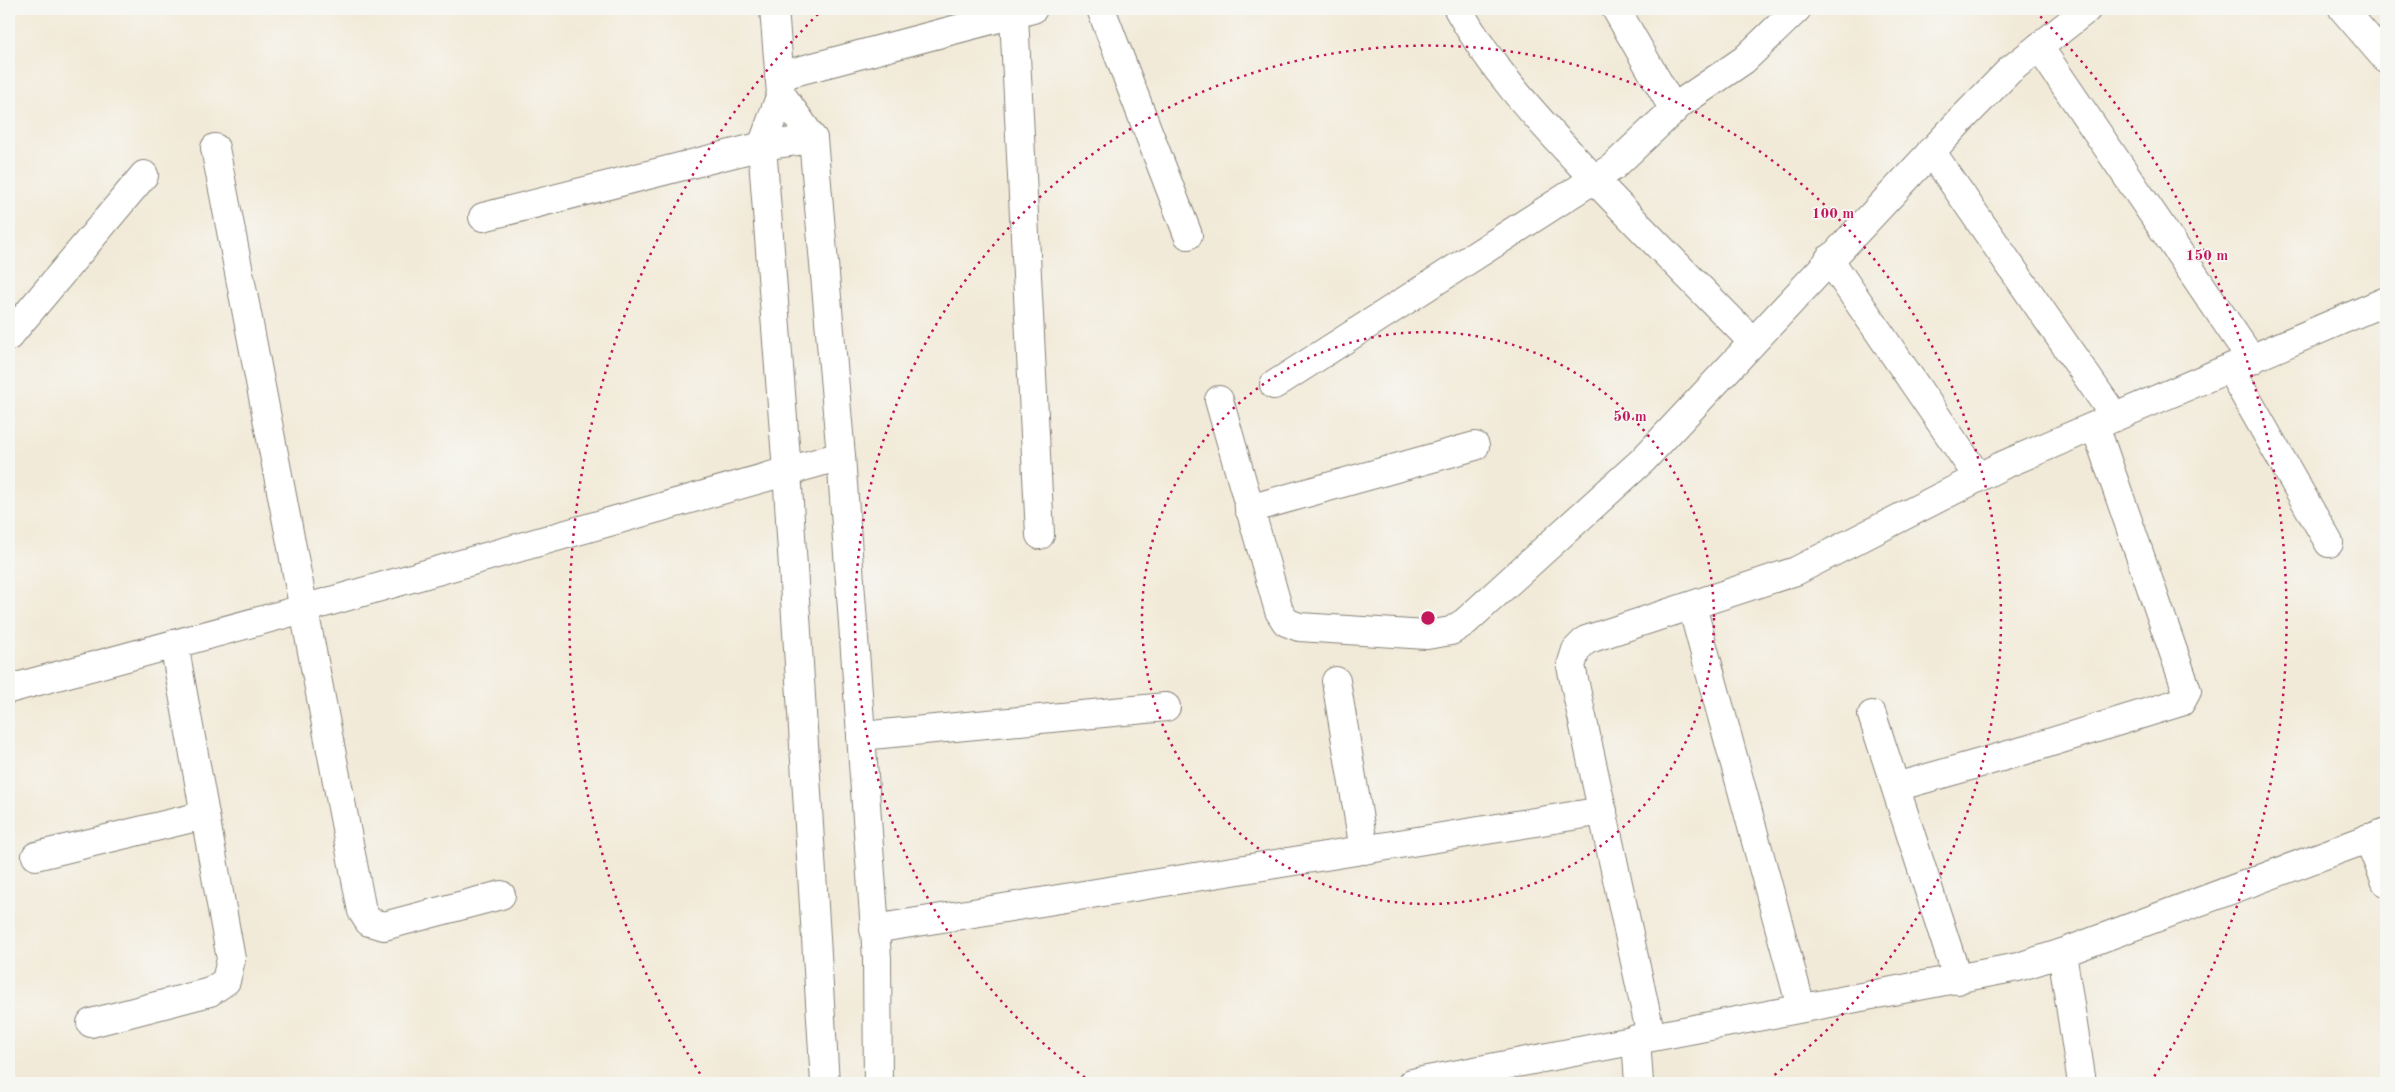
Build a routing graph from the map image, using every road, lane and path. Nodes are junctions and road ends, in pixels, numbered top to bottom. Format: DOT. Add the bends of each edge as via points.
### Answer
graph roads {
  1 [pos="774,9"];
  2 [pos="1101,9"];
  3 [pos="1458,9"];
  4 [pos="1616,9"];
  5 [pos="1797,9"];
  6 [pos="2087,9"];
  7 [pos="2343,9"];
  8 [pos="1024,12"];
  9 [pos="2039,47"];
  10 [pos="2386,59"];
  11 [pos="780,85"];
  12 [pos="1674,110"];
  13 [pos="813,139"];
  14 [pos="762,146"];
  15 [pos="215,148"];
  16 [pos="1931,151"];
  17 [pos="144,176"];
  18 [pos="1593,178"];
  19 [pos="483,217"];
  20 [pos="1188,235"];
  21 [pos="1829,259"];
  22 [pos="2386,301"];
  23 [pos="9,336"];
  24 [pos="1752,341"];
  25 [pos="2241,364"];
  26 [pos="1274,386"];
  27 [pos="1218,400"];
  28 [pos="2105,422"];
  29 [pos="1475,446"];
  30 [pos="841,456"];
  31 [pos="788,471"];
  32 [pos="1978,478"];
  33 [pos="1249,509"];
  34 [pos="1040,535"];
  35 [pos="2329,543"];
  36 [pos="1692,606"];
  37 [pos="303,609"];
  38 [pos="174,644"];
  39 [pos="1336,681"];
  40 [pos="9,689"];
  41 [pos="1166,707"];
  42 [pos="1872,715"];
  43 [pos="861,736"];
  44 [pos="1896,787"];
  45 [pos="1603,811"];
  46 [pos="205,815"];
  47 [pos="2377,835"];
  48 [pos="1364,850"];
  49 [pos="36,856"];
  50 [pos="2386,882"];
  51 [pos="500,896"];
  52 [pos="874,929"];
  53 [pos="2062,954"];
  54 [pos="1958,980"];
  55 [pos="1801,1007"];
  56 [pos="92,1023"];
  57 [pos="1644,1038"];
  58 [pos="1535,1072"];
  59 [pos="825,1083"];
  60 [pos="878,1083"];
  61 [pos="1412,1083"];
  62 [pos="1639,1083"];
  63 [pos="2082,1083"];
  1 -- 11 [label="street"];
  2 -- 20 [label="street"];
  3 -- 18 [label="street" via="1502,78"];
  4 -- 12 [label="street"];
  5 -- 12 [label="street" via="1744,60"];
  6 -- 9 [label="street"];
  7 -- 10 [label="street"];
  8 -- 11 [label="street"];
  8 -- 34 [label="street"];
  9 -- 16 [label="street" via="2010,70"];
  9 -- 25 [label="street"];
  11 -- 13 [label="street"];
  11 -- 14 [label="street"];
  12 -- 18 [label="street" via="1613,167"];
  13 -- 14 [label="street"];
  13 -- 30 [label="street"];
  14 -- 19 [label="street"];
  14 -- 31 [label="street"];
  15 -- 37 [label="street"];
  16 -- 21 [label="street"];
  16 -- 28 [label="street"];
  17 -- 23 [label="street"];
  18 -- 24 [label="street"];
  18 -- 26 [label="street"];
  21 -- 24 [label="street"];
  21 -- 32 [label="street"];
  22 -- 25 [label="street"];
  24 -- 33 [label="street" via="1642,460 1465,622 1451,631 1427,635 1299,627 1286,622 1279,612"];
  25 -- 28 [label="street"];
  25 -- 35 [label="street"];
  27 -- 33 [label="street"];
  28 -- 32 [label="street"];
  28 -- 44 [label="street" via="2187,691 2181,702"];
  29 -- 33 [label="street"];
  30 -- 31 [label="street"];
  30 -- 43 [label="street"];
  31 -- 37 [label="street"];
  31 -- 59 [label="street"];
  32 -- 36 [label="street" via="1796,571"];
  36 -- 45 [label="street" via="1586,640 1576,650 1571,666"];
  36 -- 55 [label="street"];
  37 -- 38 [label="street"];
  37 -- 51 [label="street" via="362,911 369,922 384,926"];
  38 -- 40 [label="street"];
  38 -- 46 [label="street"];
  39 -- 48 [label="street"];
  41 -- 43 [label="street"];
  42 -- 44 [label="street"];
  43 -- 52 [label="street"];
  44 -- 54 [label="street"];
  45 -- 48 [label="street"];
  45 -- 57 [label="street"];
  46 -- 49 [label="street"];
  46 -- 56 [label="street" via="230,959 226,981 210,992"];
  47 -- 50 [label="street"];
  47 -- 53 [label="street"];
  48 -- 52 [label="street"];
  52 -- 60 [label="street" via="878,958"];
  53 -- 54 [label="street"];
  53 -- 63 [label="street"];
  54 -- 55 [label="street"];
  55 -- 57 [label="street"];
  57 -- 58 [label="street"];
  57 -- 62 [label="street"];
  58 -- 61 [label="street"];
}
